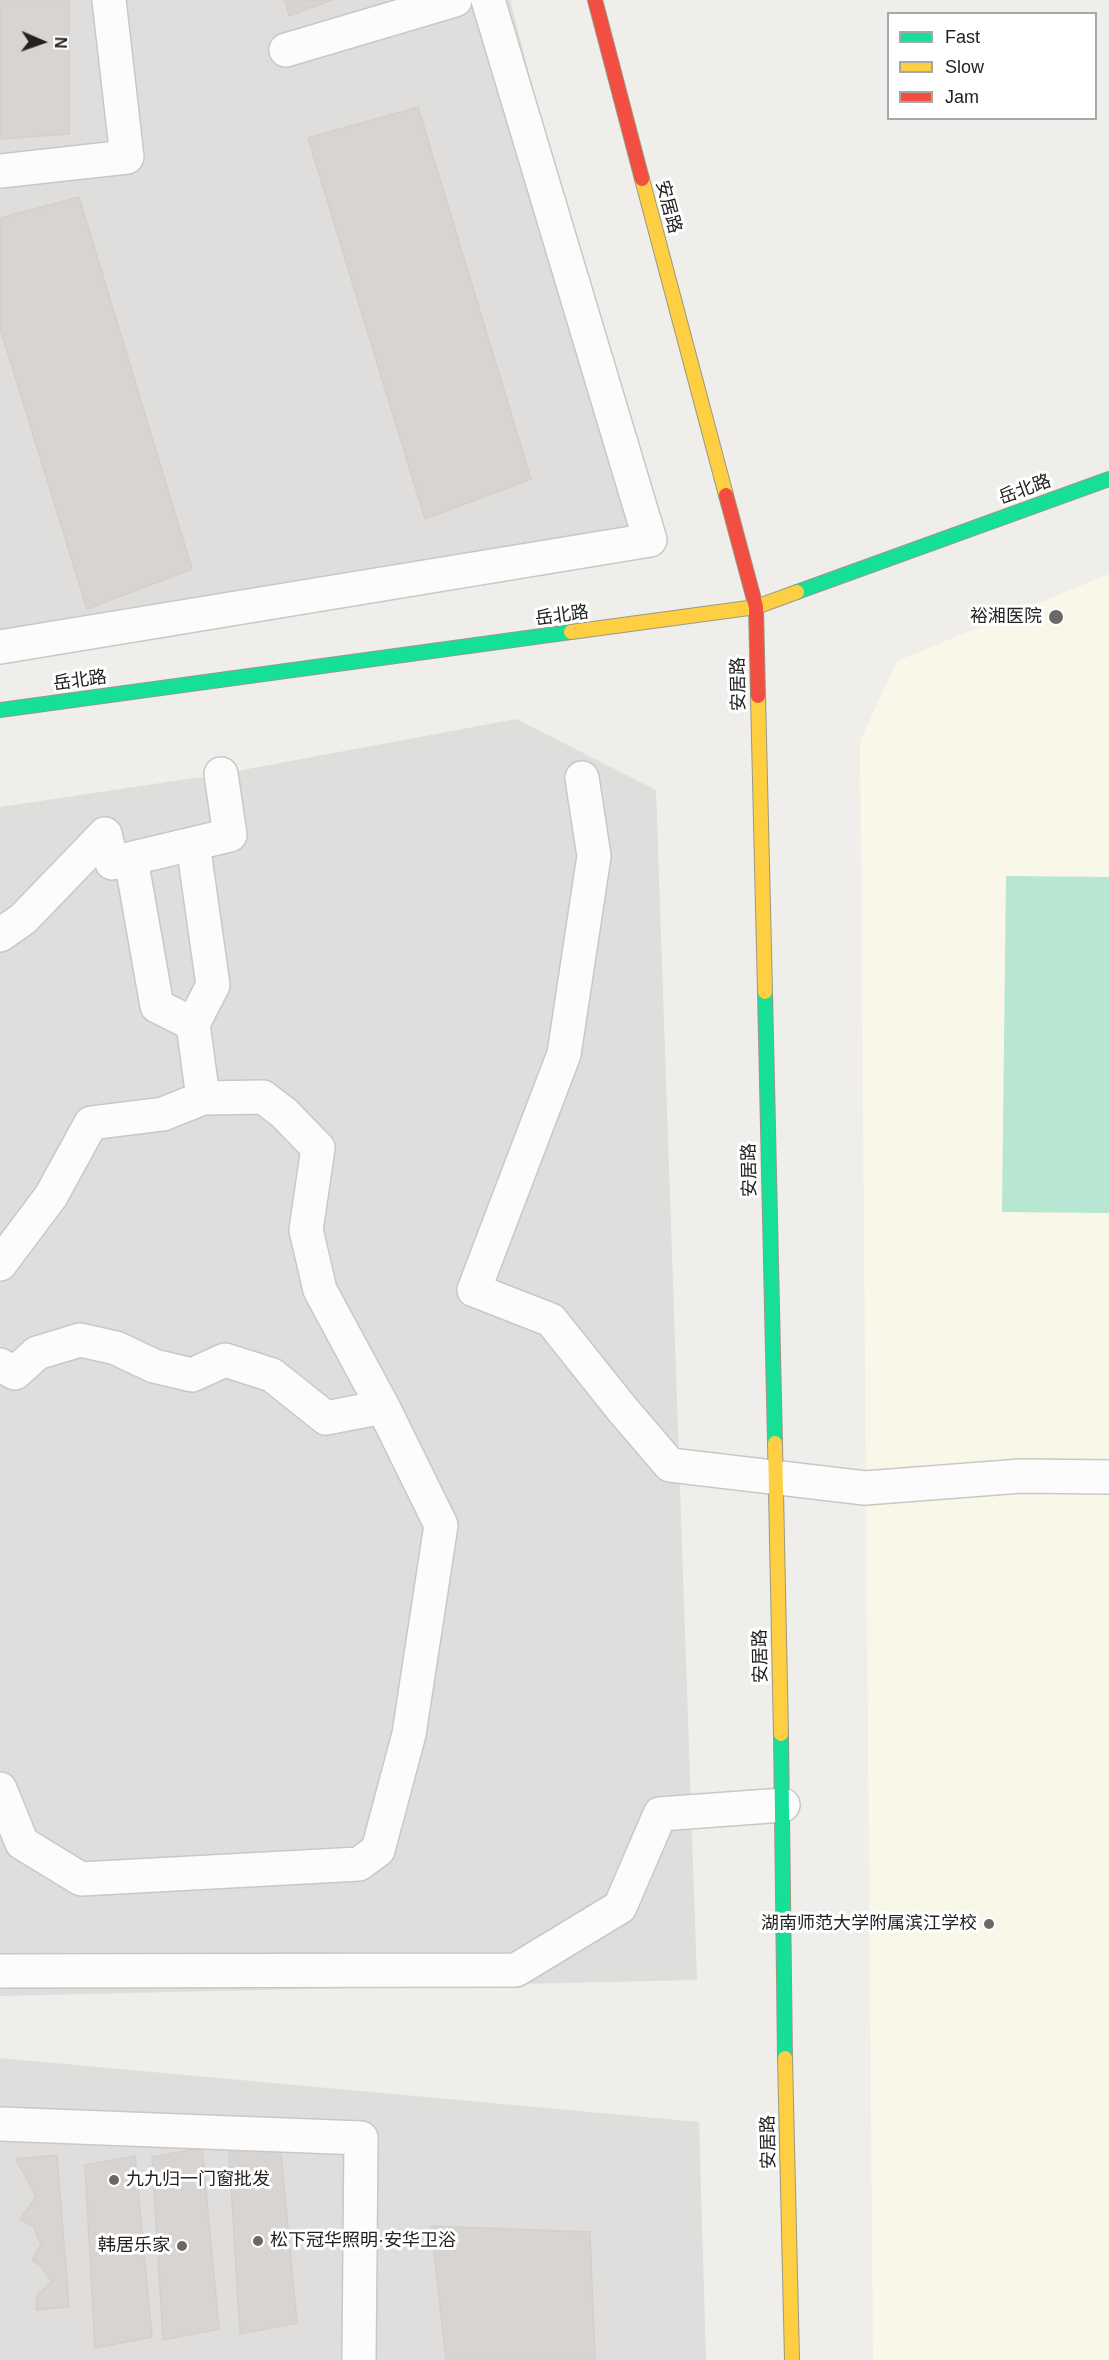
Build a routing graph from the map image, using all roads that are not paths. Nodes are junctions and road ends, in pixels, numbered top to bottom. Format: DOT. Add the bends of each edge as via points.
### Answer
graph roads {
  1 [pos="109,0"];
  2 [pos="454,0"];
  3 [pos="488,0"];
  4 [pos="595,0"];
  5 [pos="285,50"];
  6 [pos="0,171"];
  7 [pos="1109,479"];
  8 [pos="756,607"];
  9 [pos="0,647"];
  10 [pos="0,710"];
  11 [pos="221,774"];
  12 [pos="582,778"];
  13 [pos="194,844"];
  14 [pos="131,859"];
  15 [pos="0,935"];
  16 [pos="193,1024"];
  17 [pos="203,1098"];
  18 [pos="0,1264"];
  19 [pos="0,1365"];
  20 [pos="383,1407"];
  21 [pos="1109,1476"];
  22 [pos="775,1477"];
  23 [pos="0,1789"];
  24 [pos="783,1805"];
  25 [pos="0,1971"];
  26 [pos="0,2124"];
  27 [pos="359,2360"];
  28 [pos="792,2360"];
  1 -- 6 [label="street" via="127,157"];
  2 -- 5 [label="street"];
  3 -- 9 [label="street" via="650,540"];
  4 -- 8 [label="main road, 安居路"];
  7 -- 8 [label="main road, 岳北路"];
  8 -- 10 [label="main road, 岳北路"];
  8 -- 22 [label="main road, 安居路"];
  11 -- 13 [label="street" via="230,835"];
  12 -- 22 [label="street" via="594,856 564,1054 474,1290 551,1320 670,1465"];
  13 -- 14 [label="street"];
  13 -- 16 [label="street" via="213,985"];
  14 -- 15 [label="street" via="112,864 105,834 23,919"];
  14 -- 16 [label="street" via="157,1006"];
  16 -- 17 [label="street"];
  17 -- 18 [label="street" via="163,1114 91,1123 51,1196"];
  17 -- 20 [label="street" via="263,1097 318,1148 306,1230 320,1290"];
  19 -- 20 [label="street" via="15,1373 37,1353 80,1340 116,1348 154,1366 192,1375 225,1360 272,1375 326,1418"];
  20 -- 23 [label="street" via="441,1526 409,1734 378,1850 359,1864 342,1867 81,1879 22,1843"];
  21 -- 22 [label="street" via="1021,1476 865,1488"];
  22 -- 24 [label="main road, 安居路"];
  24 -- 25 [label="street" via="660,1814 620,1906 516,1970"];
  24 -- 28 [label="main road, 安居路"];
  26 -- 27 [label="street" via="361,2138"];
}
